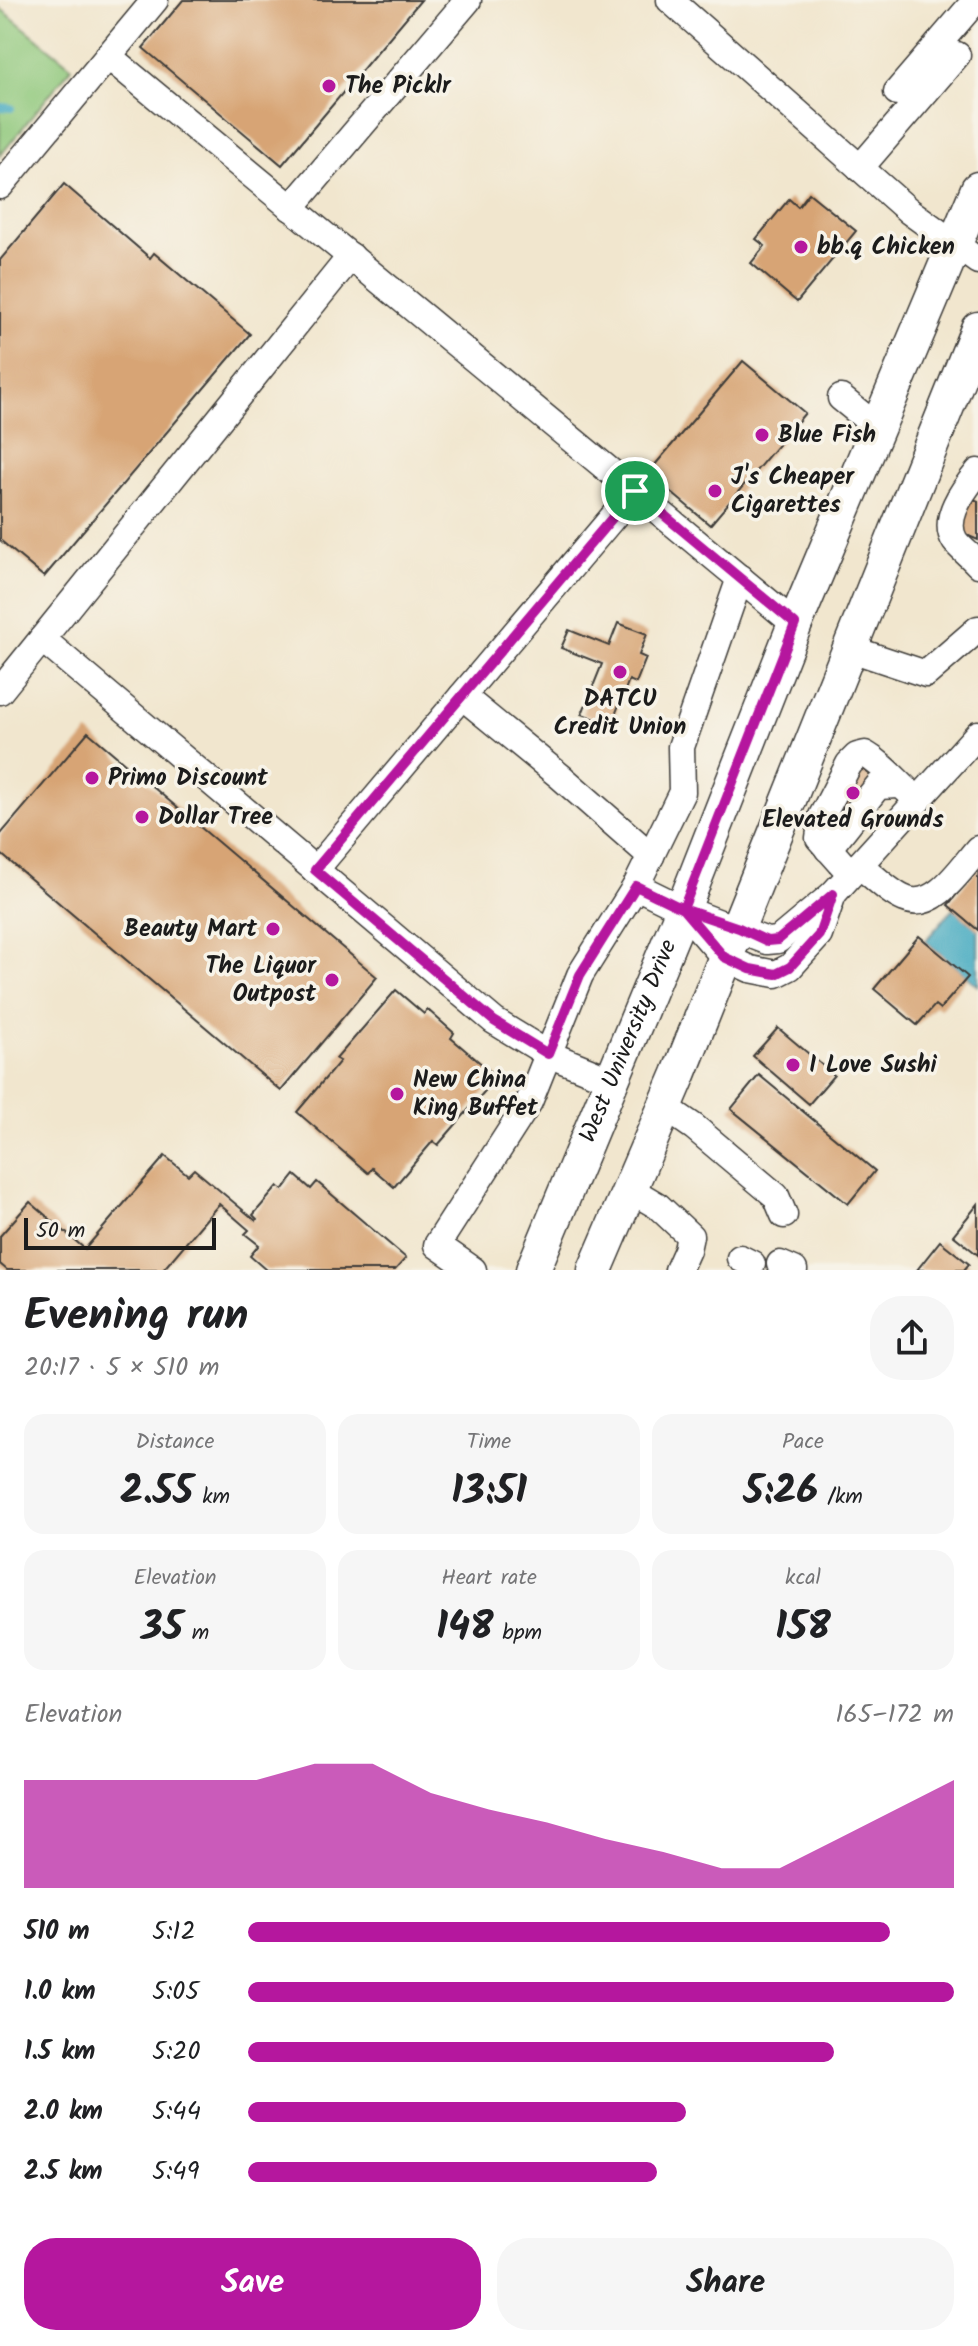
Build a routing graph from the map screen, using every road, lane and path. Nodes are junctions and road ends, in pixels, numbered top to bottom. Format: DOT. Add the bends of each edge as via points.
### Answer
graph roads {
  1 [pos="155,0"];
  2 [pos="468,0"];
  3 [pos="670,0"];
  4 [pos="976,0"];
  5 [pos="957,55"];
  6 [pos="108,56"];
  7 [pos="897,92"];
  8 [pos="860,168"];
  9 [pos="0,186"];
  10 [pos="978,189"];
  11 [pos="291,208"];
  12 [pos="967,253"];
  13 [pos="351,256"];
  14 [pos="978,329"];
  15 [pos="841,398"];
  16 [pos="878,428"];
  17 [pos="978,472"];
  18 [pos="635,491"];
  19 [pos="978,564"];
  20 [pos="740,578"];
  21 [pos="795,624"];
  22 [pos="978,629"];
  23 [pos="42,639"];
  24 [pos="851,649"];
  25 [pos="0,691"];
  26 [pos="462,696"];
  27 [pos="978,734"];
  28 [pos="909,793"];
  29 [pos="828,849"];
  30 [pos="978,849"];
  31 [pos="651,856"];
  32 [pos="315,870"];
  33 [pos="848,878"];
  34 [pos="636,886"];
  35 [pos="683,909"];
  36 [pos="732,943"];
  37 [pos="548,1054"];
  38 [pos="612,1080"];
  39 [pos="665,1107"];
  40 [pos="631,1190"];
  41 [pos="784,1215"];
  42 [pos="473,1270"];
  43 [pos="533,1270"];
  44 [pos="595,1270"];
  45 [pos="678,1270"];
  1 -- 6 [label="street"];
  2 -- 11 [label="street"];
  3 -- 8 [label="street"];
  4 -- 7 [label="street"];
  5 -- 8 [label="street"];
  6 -- 9 [label="street"];
  6 -- 11 [label="street"];
  8 -- 12 [label="street"];
  10 -- 12 [label="main road, West University Drive"];
  11 -- 13 [label="street"];
  12 -- 16 [label="main road, West University Drive"];
  13 -- 18 [label="street"];
  13 -- 23 [label="street"];
  14 -- 24 [label="main road"];
  15 -- 16 [label="street"];
  16 -- 21 [label="main road, West University Drive"];
  17 -- 19 [label="street" via="963,490 950,523 954,539"];
  18 -- 20 [label="street"];
  18 -- 26 [label="street"];
  20 -- 21 [label="street"];
  20 -- 31 [label="street" via="681,747 682,792"];
  21 -- 35 [label="main road, West University Drive"];
  22 -- 24 [label="street" via="926,674"];
  23 -- 25 [label="street"];
  23 -- 32 [label="street"];
  24 -- 36 [label="main road"];
  26 -- 31 [label="street"];
  26 -- 32 [label="street"];
  27 -- 28 [label="street"];
  28 -- 29 [label="street" via="878,786"];
  28 -- 29 [label="street" via="886,768 865,754 857,756 822,816 819,838"];
  28 -- 33 [label="street"];
  29 -- 33 [label="street"];
  30 -- 33 [label="street" via="940,892 924,902"];
  31 -- 34 [label="street"];
  32 -- 37 [label="street" via="494,1021"];
  33 -- 36 [label="street" via="819,935 790,967 776,974 750,969"];
  34 -- 35 [label="street"];
  34 -- 37 [label="street" via="580,975"];
  35 -- 36 [label="street"];
  35 -- 38 [label="main road, West University Drive"];
  36 -- 39 [label="main road"];
  37 -- 38 [label="street"];
  37 -- 42 [label="street" via="529,1102 437,1245"];
  38 -- 43 [label="main road, West University Drive"];
  39 -- 40 [label="main road"];
  39 -- 41 [label="street" via="776,1196"];
  40 -- 44 [label="main road"];
  40 -- 45 [label="street" via="690,1236"];
}
